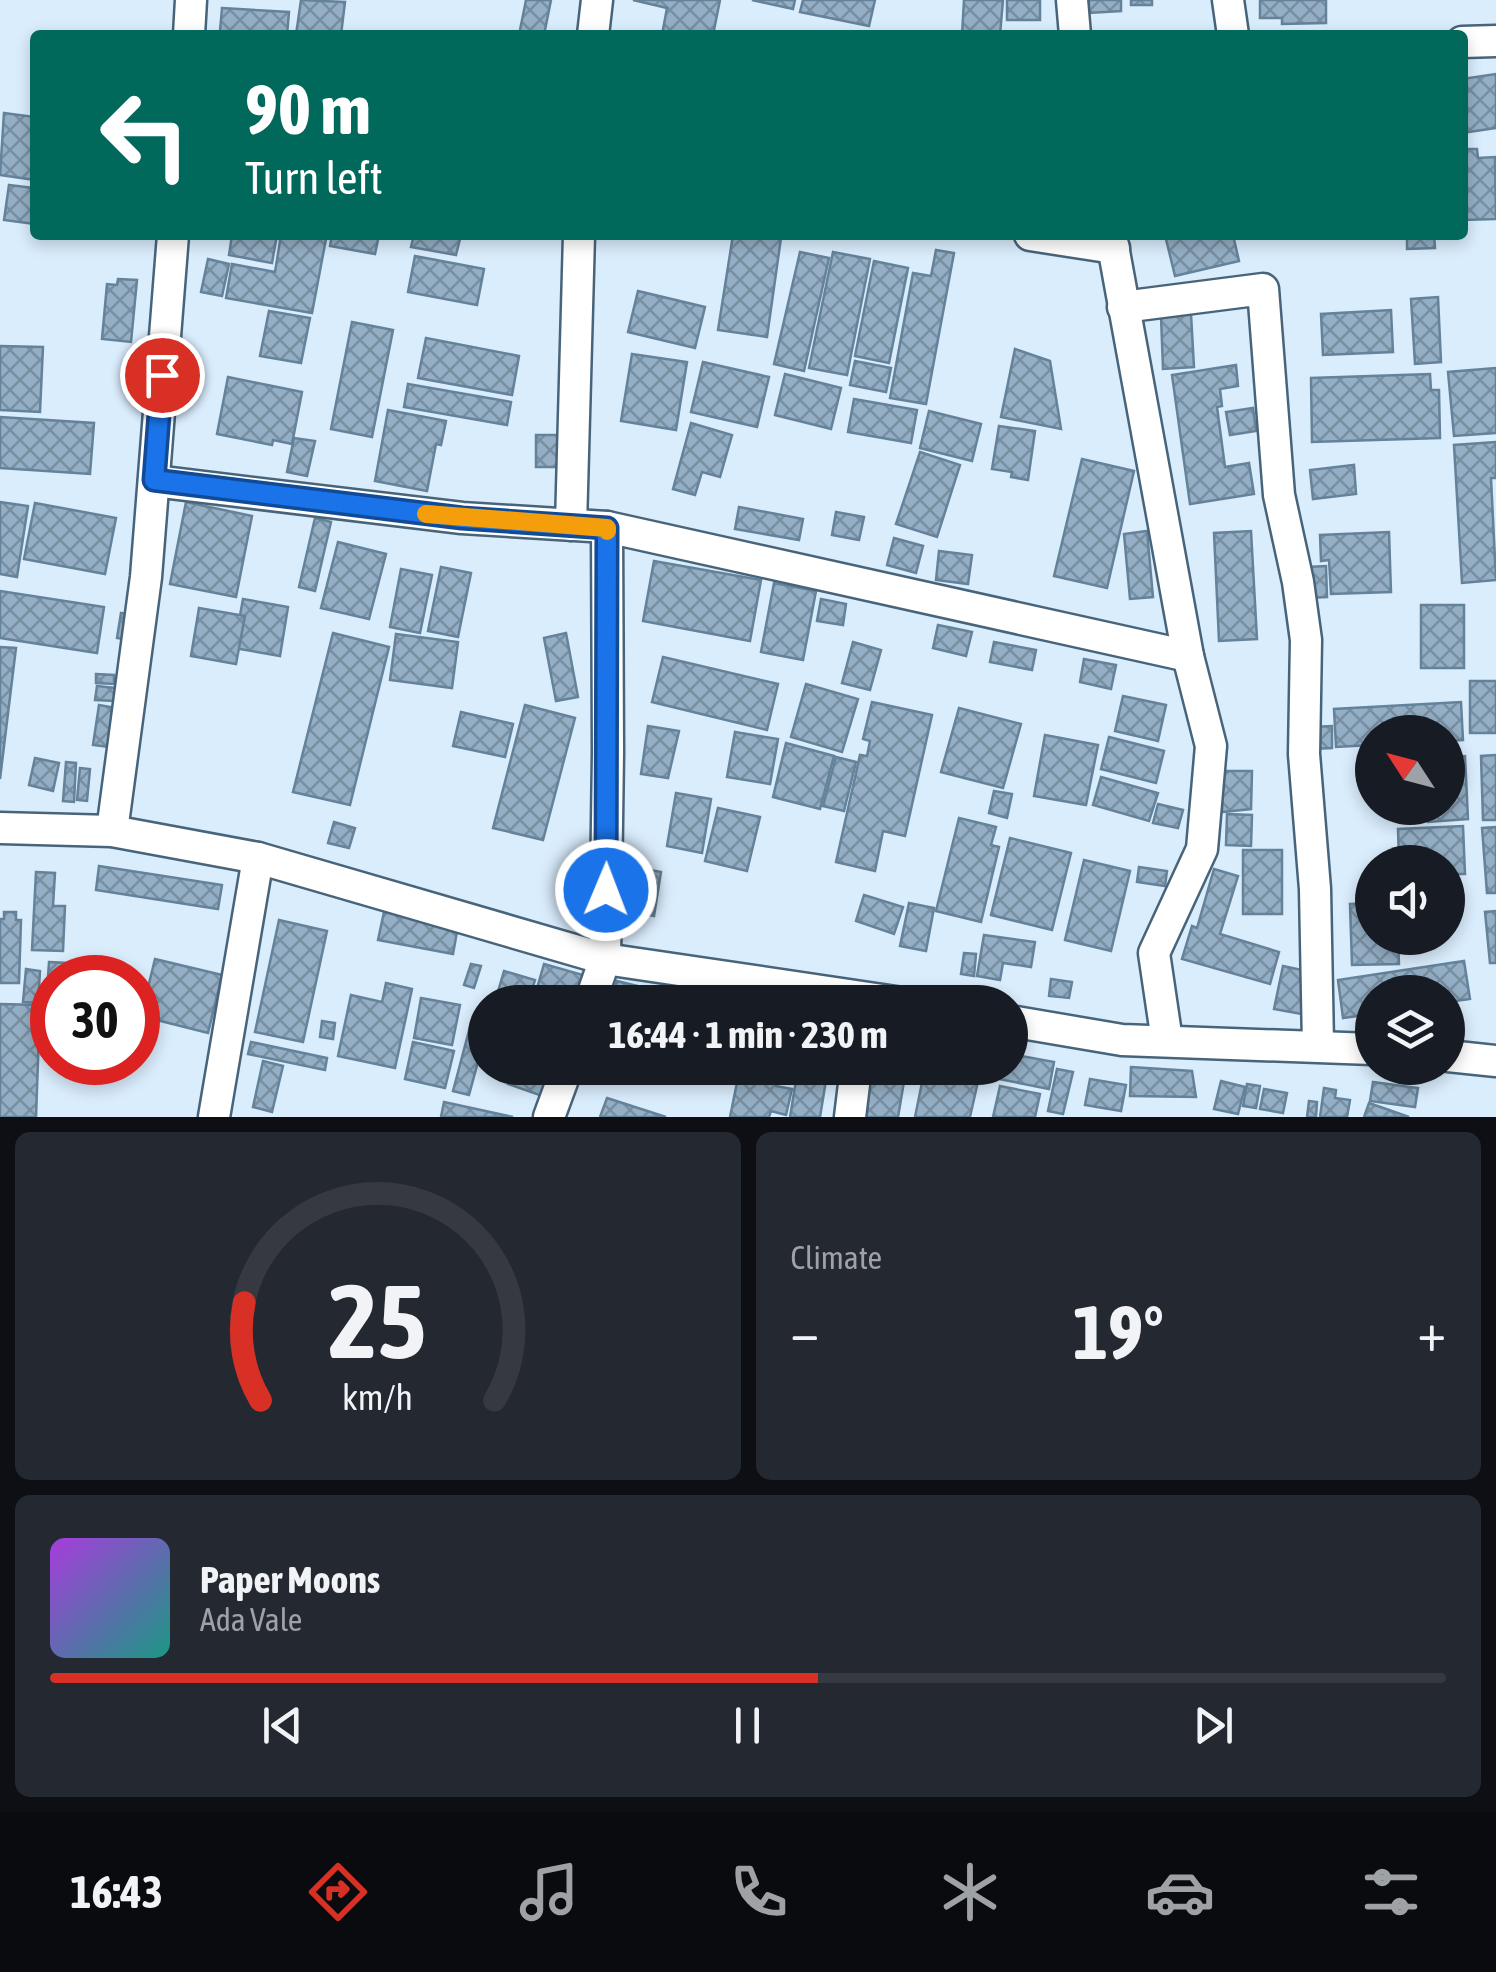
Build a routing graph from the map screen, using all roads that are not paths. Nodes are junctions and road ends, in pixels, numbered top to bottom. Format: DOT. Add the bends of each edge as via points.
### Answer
graph roads {
  1 [pos="192,0"];
  2 [pos="597,0"];
  3 [pos="1072,0"];
  4 [pos="1228,0"];
  5 [pos="189,30"];
  6 [pos="594,30"];
  7 [pos="1075,30"];
  8 [pos="1232,30"];
  9 [pos="1496,41"];
  10 [pos="1468,42"];
  11 [pos="173,240"];
  12 [pos="580,240"];
  13 [pos="1112,242"];
  14 [pos="1123,307"];
  15 [pos="154,480"];
  16 [pos="571,525"];
  17 [pos="607,528"];
  18 [pos="1188,656"];
  19 [pos="0,828"];
  20 [pos="112,831"];
  21 [pos="258,858"];
  22 [pos="605,958"];
  23 [pos="596,985"];
  24 [pos="776,985"];
  25 [pos="1028,1025"];
  26 [pos="1167,1042"];
  27 [pos="1318,1046"];
  28 [pos="1355,1047"];
  29 [pos="1465,1058"];
  30 [pos="1496,1062"];
  31 [pos="561,1085"];
  32 [pos="854,1085"];
  33 [pos="214,1117"];
  34 [pos="549,1117"];
  35 [pos="850,1117"];
  1 -- 5 [label="street"];
  2 -- 6 [label="street"];
  3 -- 7 [label="street"];
  4 -- 8 [label="street"];
  9 -- 10 [label="street"];
  11 -- 15 [label="street"];
  12 -- 16 [label="street"];
  13 -- 14 [label="street"];
  14 -- 18 [label="street"];
  14 -- 27 [label="street" via="1263,290 1279,495 1306,640 1304,754 1316,889"];
  15 -- 16 [label="street"];
  15 -- 20 [label="street"];
  16 -- 17 [label="street"];
  17 -- 18 [label="street"];
  17 -- 22 [label="street"];
  18 -- 26 [label="street" via="1211,746 1202,849 1154,953"];
  19 -- 20 [label="street"];
  20 -- 21 [label="street"];
  21 -- 22 [label="street"];
  21 -- 33 [label="street"];
  22 -- 23 [label="street"];
  22 -- 24 [label="street"];
  25 -- 26 [label="street"];
  26 -- 27 [label="street"];
  27 -- 28 [label="street"];
  29 -- 30 [label="street"];
  31 -- 34 [label="street"];
  32 -- 35 [label="street"];
}
